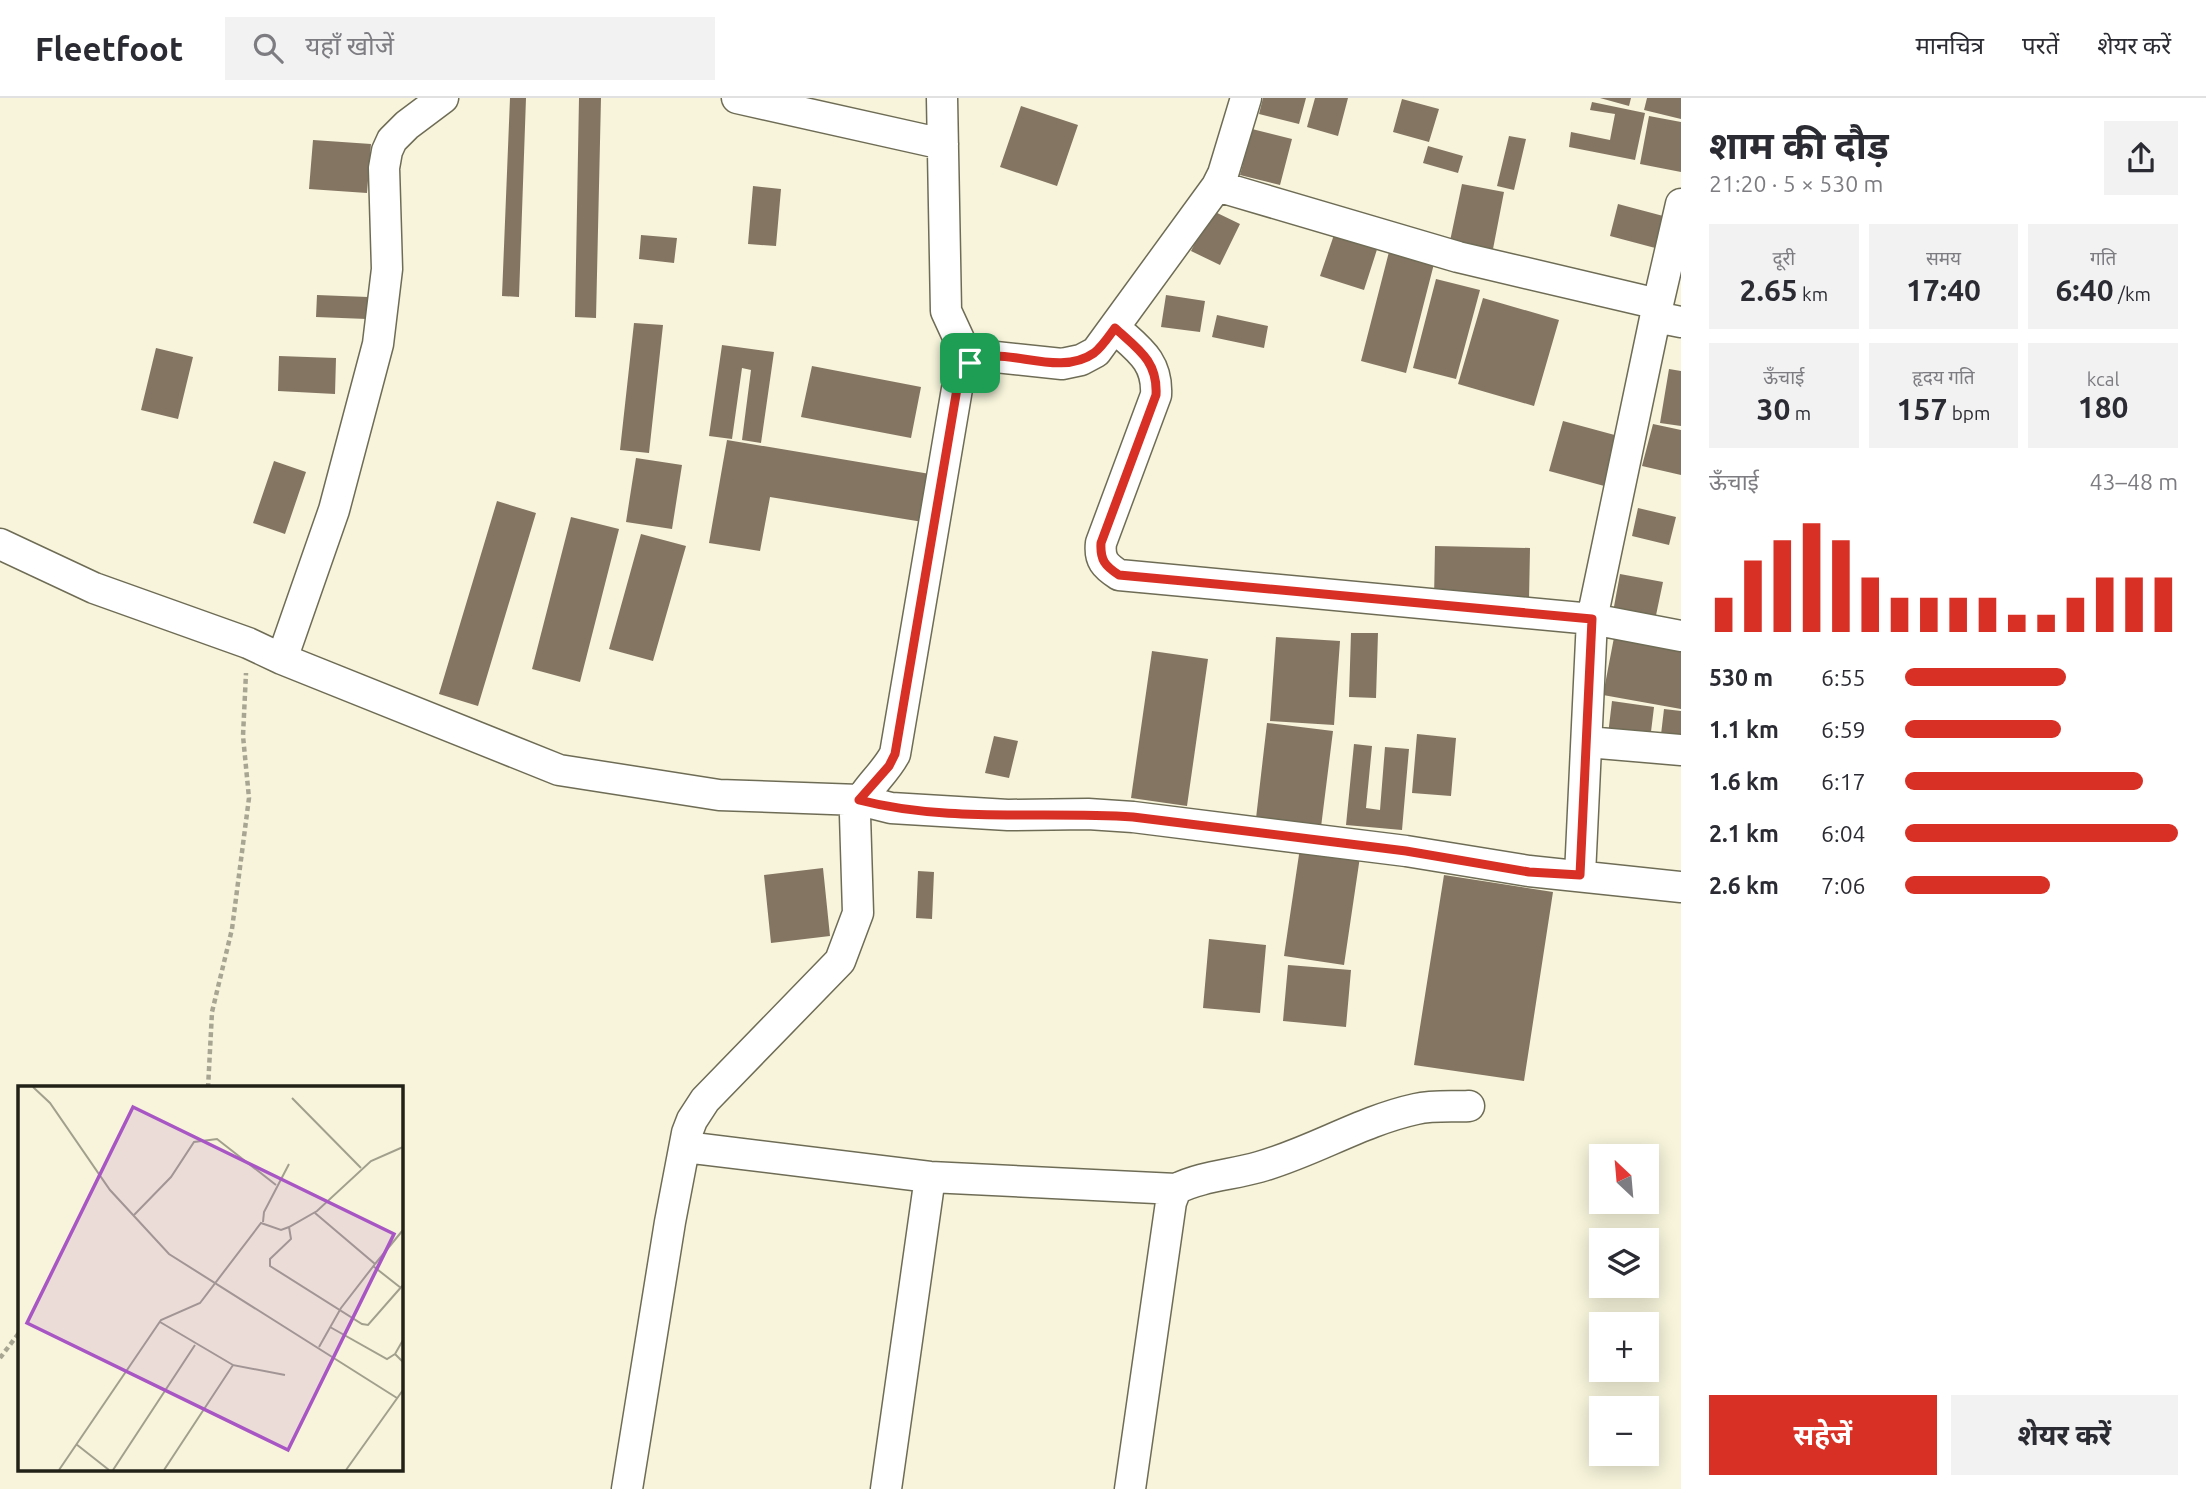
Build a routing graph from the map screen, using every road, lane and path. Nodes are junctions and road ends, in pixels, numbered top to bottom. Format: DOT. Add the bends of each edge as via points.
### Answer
graph roads {
  1 [pos="443,98"];
  2 [pos="737,98"];
  3 [pos="942,98"];
  4 [pos="1246,98"];
  5 [pos="943,144"];
  6 [pos="1217,186"];
  7 [pos="1681,204"];
  8 [pos="1665,314"];
  9 [pos="1115,328"];
  10 [pos="970,363"];
  11 [pos="0,544"];
  12 [pos="1592,619"];
  13 [pos="1681,636"];
  14 [pos="248,643"];
  15 [pos="282,659"];
  16 [pos="1587,742"];
  17 [pos="1681,750"];
  18 [pos="859,800"];
  19 [pos="1580,875"];
  20 [pos="1681,887"];
  21 [pos="208,1086"];
  22 [pos="1469,1106"];
  23 [pos="685,1147"];
  24 [pos="930,1177"];
  25 [pos="1176,1189"];
  26 [pos="18,1334"];
  27 [pos="0,1358"];
  28 [pos="627,1489"];
  29 [pos="886,1489"];
  30 [pos="1130,1489"];
  1 -- 15 [label="street" via="407,125 387,151 387,269 378,344 334,510"];
  2 -- 5 [label="street"];
  3 -- 5 [label="street"];
  4 -- 6 [label="street"];
  5 -- 10 [label="street" via="946,311"];
  6 -- 8 [label="street"];
  6 -- 9 [label="street"];
  7 -- 8 [label="street"];
  8 -- 12 [label="street"];
  9 -- 10 [label="street" via="1096,352 1081,360 1062,364 986,356"];
  9 -- 12 [label="street" via="1143,354 1157,382 1101,543 1100,556 1119,575"];
  10 -- 18 [label="street" via="959,377 955,393 895,754"];
  11 -- 14 [label="street" via="94,588"];
  12 -- 13 [label="street"];
  12 -- 16 [label="street"];
  14 -- 15 [label="street"];
  14 -- 21 [label="path" via="243,736 249,798 232,929 212,1012"];
  15 -- 18 [label="street" via="559,769 719,795"];
  16 -- 17 [label="street"];
  16 -- 19 [label="street"];
  18 -- 19 [label="street" via="916,810 1133,817 1406,851 1529,872"];
  18 -- 23 [label="street" via="855,822 858,913 840,961 705,1100 692,1120"];
  19 -- 20 [label="street"];
  22 -- 25 [label="street" via="1419,1108 1280,1160"];
  23 -- 24 [label="street"];
  23 -- 28 [label="street"];
  24 -- 25 [label="street"];
  24 -- 29 [label="street"];
  25 -- 30 [label="street"];
  26 -- 27 [label="path"];
}
